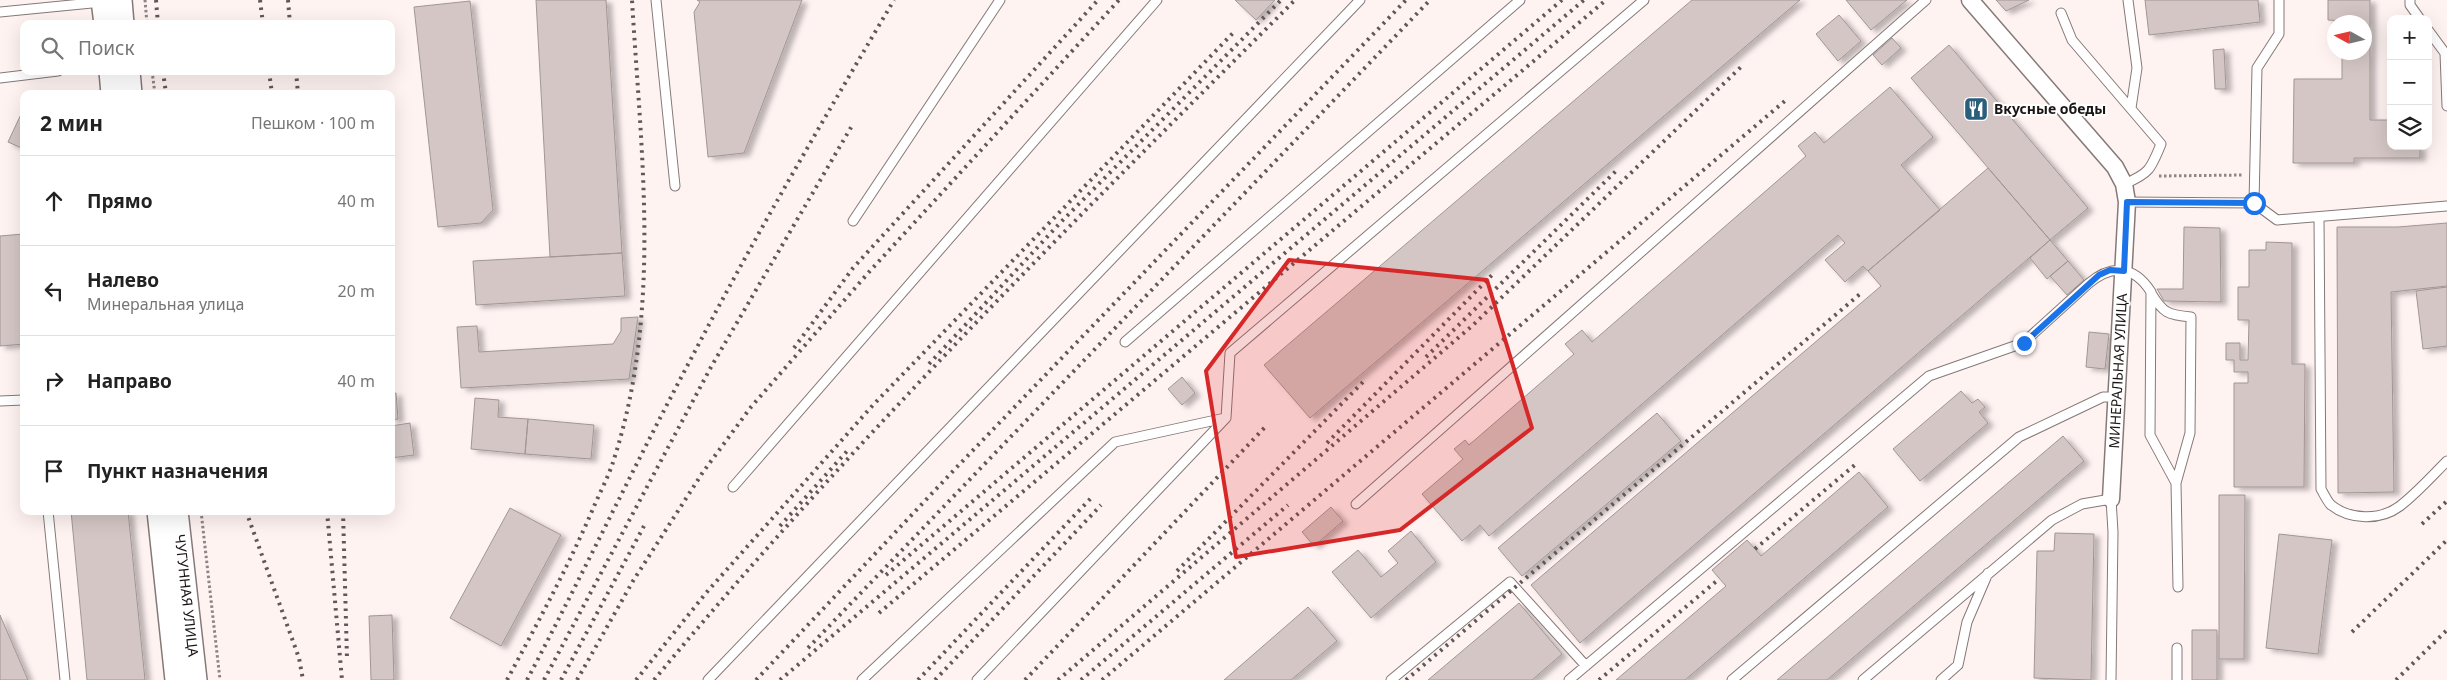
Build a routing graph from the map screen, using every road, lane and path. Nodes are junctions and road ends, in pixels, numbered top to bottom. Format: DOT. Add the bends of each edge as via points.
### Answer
graph roads {
  1 [pos="145,0"];
  2 [pos="656,0"];
  3 [pos="1000,0"];
  4 [pos="1157,0"];
  5 [pos="1360,0"];
  6 [pos="1520,0"];
  7 [pos="1644,0"];
  8 [pos="1926,0"];
  9 [pos="1970,0"];
  10 [pos="2128,0"];
  11 [pos="2279,0"];
  12 [pos="2410,0"];
  13 [pos="112,1"];
  14 [pos="0,12"];
  15 [pos="2061,13"];
  16 [pos="2417,15"];
  17 [pos="106,20"];
  18 [pos="122,20"];
  19 [pos="147,20"];
  20 [pos="2432,35"];
  21 [pos="25,75"];
  22 [pos="110,75"];
  23 [pos="129,75"];
  24 [pos="153,75"];
  25 [pos="0,78"];
  26 [pos="112,90"];
  27 [pos="131,90"];
  28 [pos="154,90"];
  29 [pos="2447,106"];
  30 [pos="2131,108"];
  31 [pos="2255,175"];
  32 [pos="2144,176"];
  33 [pos="2124,184"];
  34 [pos="675,186"];
  35 [pos="2127,202"];
  36 [pos="2254,203"];
  37 [pos="2447,206"];
  38 [pos="2319,217"];
  39 [pos="853,221"];
  40 [pos="2124,271"];
  41 [pos="2151,292"];
  42 [pos="1125,342"];
  43 [pos="2116,397"];
  44 [pos="20,400"];
  45 [pos="0,401"];
  46 [pos="1226,418"];
  47 [pos="2447,461"];
  48 [pos="2176,483"];
  49 [pos="733,487"];
  50 [pos="2111,498"];
  51 [pos="1356,504"];
  52 [pos="48,515"];
  53 [pos="158,515"];
  54 [pos="177,515"];
  55 [pos="201,515"];
  56 [pos="1990,571"];
  57 [pos="2178,587"];
  58 [pos="2177,648"];
  59 [pos="1586,666"];
  60 [pos="65,680"];
  61 [pos="176,680"];
  62 [pos="196,680"];
  63 [pos="220,680"];
  64 [pos="708,680"];
  65 [pos="862,680"];
  66 [pos="976,680"];
  67 [pos="1391,680"];
  68 [pos="1569,680"];
  69 [pos="1732,680"];
  70 [pos="1863,680"];
  71 [pos="1941,680"];
  72 [pos="2111,680"];
  73 [pos="2177,680"];
  1 -- 19 [label="path"];
  2 -- 34 [label="lane"];
  3 -- 39 [label="lane"];
  4 -- 49 [label="lane"];
  5 -- 64 [label="lane"];
  6 -- 42 [label="lane"];
  7 -- 46 [label="lane" via="1230,353"];
  8 -- 51 [label="lane"];
  9 -- 33 [label="street, МИНЕРАЛЬНАЯ УЛИЦА" via="2115,167"];
  10 -- 30 [label="lane" via="2137,68"];
  11 -- 31 [label="lane" via="2279,34 2257,68"];
  12 -- 16 [label="lane"];
  13 -- 14 [label="lane"];
  13 -- 17 [label="street"];
  13 -- 18 [label="street"];
  15 -- 30 [label="lane" via="2072,40"];
  20 -- 29 [label="lane" via="2445,53"];
  21 -- 25 [label="lane"];
  22 -- 26 [label="street"];
  23 -- 27 [label="street"];
  24 -- 28 [label="path"];
  30 -- 32 [label="lane" via="2161,144 2152,168"];
  31 -- 32 [label="path"];
  31 -- 36 [label="lane"];
  32 -- 33 [label="lane"];
  33 -- 35 [label="street, МИНЕРАЛЬНАЯ УЛИЦА"];
  35 -- 36 [label="lane"];
  35 -- 40 [label="street, МИНЕРАЛЬНАЯ УЛИЦА"];
  36 -- 38 [label="lane" via="2277,220"];
  37 -- 38 [label="lane"];
  38 -- 47 [label="lane" via="2321,489 2330,504 2344,513 2360,517 2380,515 2399,507"];
  40 -- 41 [label="lane" via="2136,275"];
  40 -- 43 [label="street, МИНЕРАЛЬНАЯ УЛИЦА"];
  40 -- 59 [label="lane" via="2110,270 2099,275 2024,343 1929,376"];
  41 -- 48 [label="lane" via="2150,435"];
  41 -- 48 [label="lane" via="2160,308 2174,315 2191,317 2190,433"];
  43 -- 50 [label="street, МИНЕРАЛЬНАЯ УЛИЦА"];
  43 -- 69 [label="lane" via="2103,397 2019,437"];
  44 -- 45 [label="lane"];
  46 -- 65 [label="lane" via="1115,442"];
  46 -- 66 [label="lane"];
  48 -- 57 [label="lane"];
  50 -- 56 [label="lane" via="2066,510"];
  50 -- 72 [label="lane"];
  52 -- 60 [label="lane"];
  53 -- 61 [label="street, ЧУГУННАЯ УЛИЦА"];
  54 -- 62 [label="street, ЧУГУННАЯ УЛИЦА"];
  55 -- 63 [label="path"];
  56 -- 70 [label="lane"];
  56 -- 71 [label="lane" via="1967,622 1958,665"];
  58 -- 73 [label="lane"];
  59 -- 67 [label="lane" via="1510,582"];
  59 -- 68 [label="lane"];
}
